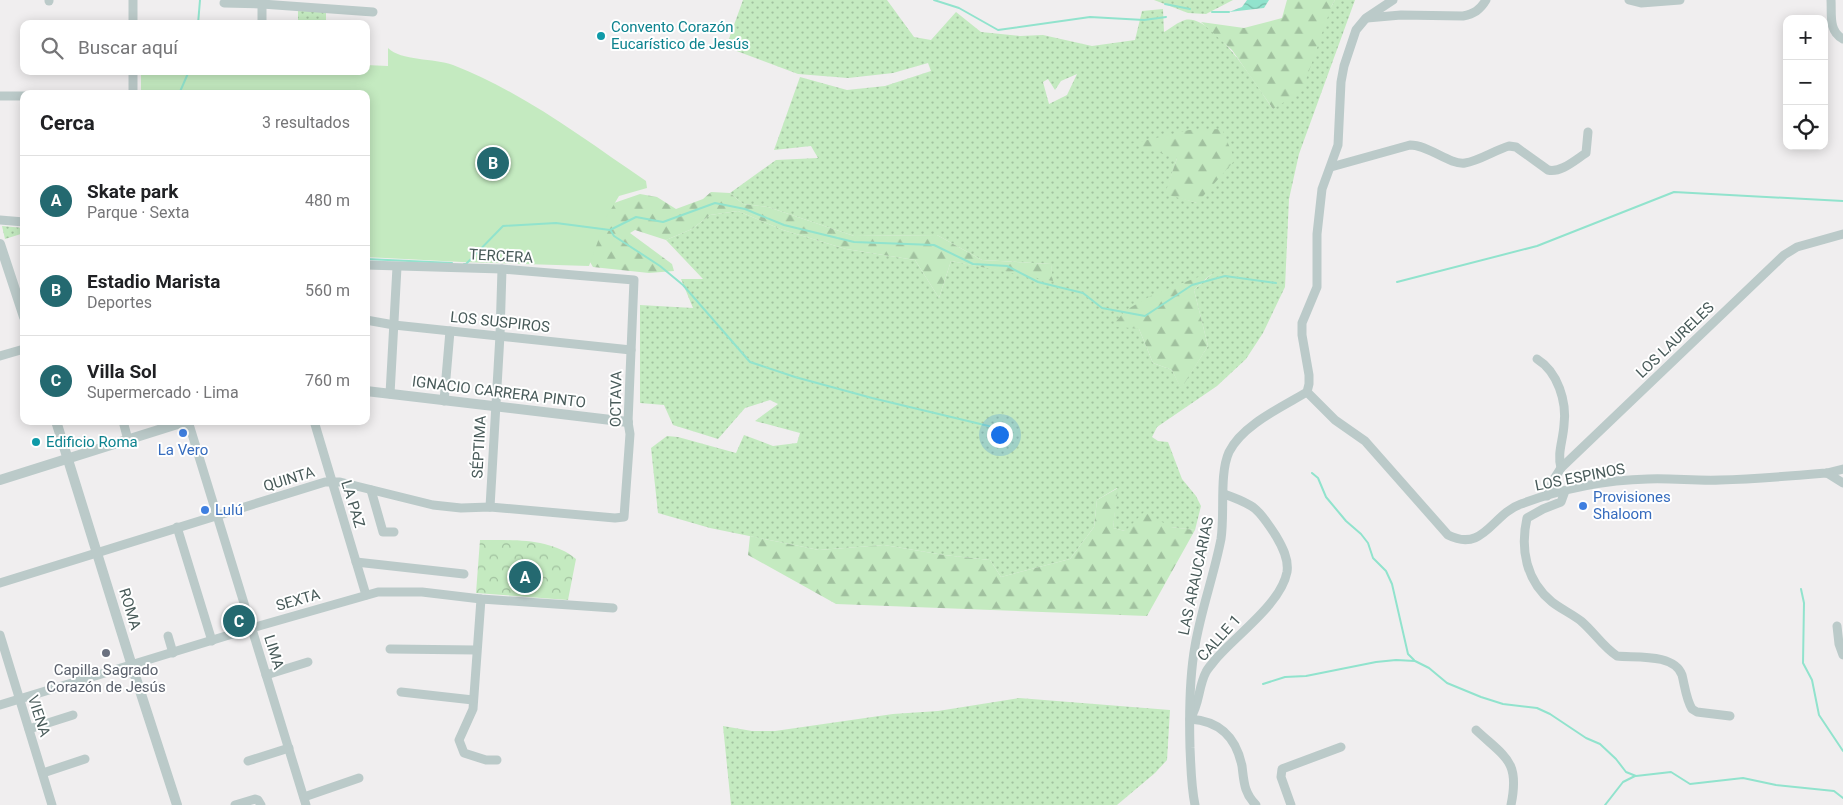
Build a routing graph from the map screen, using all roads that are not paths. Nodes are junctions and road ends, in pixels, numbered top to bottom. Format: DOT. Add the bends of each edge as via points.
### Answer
graph roads {
  1 [pos="133,0"];
  2 [pos="1393,0"];
  3 [pos="1486,0"];
  4 [pos="1629,0"];
  5 [pos="1680,0"];
  6 [pos="1831,0"];
  7 [pos="262,2"];
  8 [pos="224,3"];
  9 [pos="373,12"];
  10 [pos="1366,18"];
  11 [pos="133,20"];
  12 [pos="262,20"];
  13 [pos="1843,39"];
  14 [pos="133,75"];
  15 [pos="133,90"];
  16 [pos="0,96"];
  17 [pos="20,96"];
  18 [pos="1588,132"];
  19 [pos="1331,167"];
  20 [pos="0,220"];
  21 [pos="20,222"];
  22 [pos="1843,234"];
  23 [pos="0,244"];
  24 [pos="370,265"];
  25 [pos="397,267"];
  26 [pos="502,268"];
  27 [pos="634,280"];
  28 [pos="20,305"];
  29 [pos="370,321"];
  30 [pos="394,325"];
  31 [pos="450,330"];
  32 [pos="500,335"];
  33 [pos="20,350"];
  34 [pos="631,350"];
  35 [pos="0,356"];
  36 [pos="1537,359"];
  37 [pos="370,392"];
  38 [pos="1307,392"];
  39 [pos="390,394"];
  40 [pos="444,400"];
  41 [pos="494,406"];
  42 [pos="628,422"];
  43 [pos="57,425"];
  44 [pos="124,425"];
  45 [pos="175,425"];
  46 [pos="188,425"];
  47 [pos="315,425"];
  48 [pos="128,440"];
  49 [pos="68,458"];
  50 [pos="1561,468"];
  51 [pos="1843,469"];
  52 [pos="1827,473"];
  53 [pos="0,480"];
  54 [pos="332,482"];
  55 [pos="1843,483"];
  56 [pos="371,490"];
  57 [pos="1565,491"];
  58 [pos="1224,494"];
  59 [pos="1547,496"];
  60 [pos="490,507"];
  61 [pos="217,516"];
  62 [pos="624,517"];
  63 [pos="177,527"];
  64 [pos="394,532"];
  65 [pos="97,553"];
  66 [pos="356,562"];
  67 [pos="464,574"];
  68 [pos="0,583"];
  69 [pos="366,595"];
  70 [pos="481,599"];
  71 [pos="613,608"];
  72 [pos="1837,626"];
  73 [pos="252,628"];
  74 [pos="0,636"];
  75 [pos="168,636"];
  76 [pos="212,641"];
  77 [pos="390,649"];
  78 [pos="476,650"];
  79 [pos="173,653"];
  80 [pos="1843,655"];
  81 [pos="308,662"];
  82 [pos="132,666"];
  83 [pos="266,675"];
  84 [pos="401,692"];
  85 [pos="19,700"];
  86 [pos="473,700"];
  87 [pos="0,705"];
  88 [pos="73,715"];
  89 [pos="1730,716"];
  90 [pos="1190,719"];
  91 [pos="29,729"];
  92 [pos="1476,730"];
  93 [pos="1341,747"];
  94 [pos="289,748"];
  95 [pos="86,759"];
  96 [pos="497,760"];
  97 [pos="248,761"];
  98 [pos="43,773"];
  99 [pos="359,778"];
  100 [pos="305,801"];
  101 [pos="52,805"];
  102 [pos="177,805"];
  103 [pos="235,805"];
  104 [pos="261,805"];
  105 [pos="1195,805"];
  106 [pos="1256,805"];
  107 [pos="1291,805"];
  108 [pos="1511,805"];
  1 -- 11 [label="street"];
  2 -- 10 [label="street"];
  3 -- 10 [label="street" via="1480,9 1463,16"];
  4 -- 5 [label="street" via="1641,3"];
  6 -- 13 [label="street" via="1831,22"];
  7 -- 8 [label="street"];
  7 -- 9 [label="street"];
  7 -- 12 [label="street"];
  10 -- 19 [label="street" via="1356,30 1344,66 1338,145"];
  14 -- 15 [label="street"];
  16 -- 17 [label="street"];
  18 -- 19 [label="street" via="1586,153 1553,171 1516,147 1509,146 1465,163 1410,145"];
  19 -- 38 [label="street" via="1322,190 1317,234 1317,287 1302,323 1309,375"];
  20 -- 21 [label="street"];
  22 -- 50 [label="street, LOS LAURELES" via="1796,247 1784,254"];
  23 -- 28 [label="street"];
  24 -- 25 [label="street, TERCERA"];
  25 -- 26 [label="street, TERCERA"];
  25 -- 30 [label="street"];
  26 -- 27 [label="street, TERCERA"];
  26 -- 32 [label="street, SÉPTIMA"];
  27 -- 34 [label="street, OCTAVA"];
  29 -- 30 [label="street, LOS SUSPIROS"];
  30 -- 31 [label="street, LOS SUSPIROS"];
  30 -- 39 [label="street"];
  31 -- 32 [label="street, LOS SUSPIROS"];
  31 -- 40 [label="street"];
  32 -- 34 [label="street, LOS SUSPIROS"];
  32 -- 41 [label="street, SÉPTIMA"];
  33 -- 35 [label="street"];
  34 -- 42 [label="street, OCTAVA"];
  36 -- 50 [label="street" via="1550,369 1564,404 1565,422 1559,455"];
  37 -- 39 [label="street, IGNACIO CARRERA PINTO"];
  38 -- 58 [label="street, LAS ARAUCARIAS" via="1247,429 1236,440 1225,466"];
  38 -- 59 [label="street, LOS ESPINOS" via="1335,420 1365,441 1448,535 1457,540 1473,540 1507,511"];
  39 -- 40 [label="street, IGNACIO CARRERA PINTO"];
  40 -- 41 [label="street, IGNACIO CARRERA PINTO"];
  41 -- 42 [label="street, IGNACIO CARRERA PINTO"];
  41 -- 60 [label="street, SÉPTIMA"];
  42 -- 62 [label="street, OCTAVA" via="630,434"];
  43 -- 49 [label="street, ROMA"];
  44 -- 48 [label="street"];
  45 -- 48 [label="street"];
  46 -- 61 [label="street, LIMA"];
  47 -- 54 [label="street, LA PAZ"];
  48 -- 49 [label="street"];
  49 -- 53 [label="street"];
  49 -- 65 [label="street, ROMA"];
  50 -- 59 [label="street, LOS LAURELES"];
  51 -- 52 [label="street, LOS ESPINOS"];
  52 -- 55 [label="street"];
  52 -- 57 [label="street, LOS ESPINOS" via="1720,480 1648,479 1608,482"];
  54 -- 56 [label="street, QUINTA"];
  54 -- 61 [label="street, QUINTA"];
  54 -- 66 [label="street, LA PAZ"];
  56 -- 60 [label="street, QUINTA" via="433,505"];
  56 -- 64 [label="street" via="383,532"];
  57 -- 59 [label="street, LOS ESPINOS"];
  57 -- 89 [label="street" via="1561,502 1527,518 1524,531 1527,568 1544,594 1581,622 1617,656 1653,657 1677,668 1692,709"];
  58 -- 90 [label="street, LAS ARAUCARIAS" via="1221,538 1195,645 1189,686"];
  58 -- 90 [label="street, CALLE 1" via="1244,501 1261,513 1280,542 1287,560 1287,571 1268,606 1205,672 1196,710"];
  60 -- 62 [label="street, QUINTA"];
  61 -- 63 [label="street, QUINTA"];
  61 -- 73 [label="street, LIMA"];
  63 -- 65 [label="street, QUINTA"];
  63 -- 76 [label="street"];
  65 -- 68 [label="street, QUINTA"];
  65 -- 82 [label="street, ROMA"];
  66 -- 67 [label="street"];
  66 -- 69 [label="street, LA PAZ"];
  69 -- 70 [label="street, SEXTA" via="422,592"];
  69 -- 73 [label="street, SEXTA"];
  70 -- 71 [label="street, SEXTA"];
  70 -- 78 [label="street"];
  72 -- 80 [label="street"];
  73 -- 76 [label="street, SEXTA"];
  73 -- 83 [label="street, LIMA"];
  74 -- 85 [label="street, VIENA"];
  75 -- 79 [label="street"];
  76 -- 79 [label="street, SEXTA"];
  77 -- 78 [label="street"];
  78 -- 86 [label="street"];
  79 -- 82 [label="street, SEXTA"];
  81 -- 83 [label="street"];
  82 -- 85 [label="street, SEXTA"];
  82 -- 102 [label="street, ROMA"];
  83 -- 94 [label="street, LIMA"];
  84 -- 86 [label="street"];
  85 -- 87 [label="street, SEXTA"];
  85 -- 91 [label="street, VIENA"];
  86 -- 96 [label="street" via="470,718 459,737 460,746 471,757"];
  88 -- 91 [label="street"];
  90 -- 105 [label="street, LAS ARAUCARIAS"];
  90 -- 106 [label="street" via="1216,725 1233,742 1247,795"];
  91 -- 98 [label="street, VIENA"];
  92 -- 108 [label="street" via="1508,760 1514,773"];
  93 -- 107 [label="street" via="1282,769 1281,777"];
  94 -- 97 [label="street"];
  94 -- 100 [label="street, LIMA"];
  95 -- 98 [label="street"];
  98 -- 101 [label="street, VIENA"];
  99 -- 100 [label="street"];
  103 -- 104 [label="street" via="256,799"];
}
